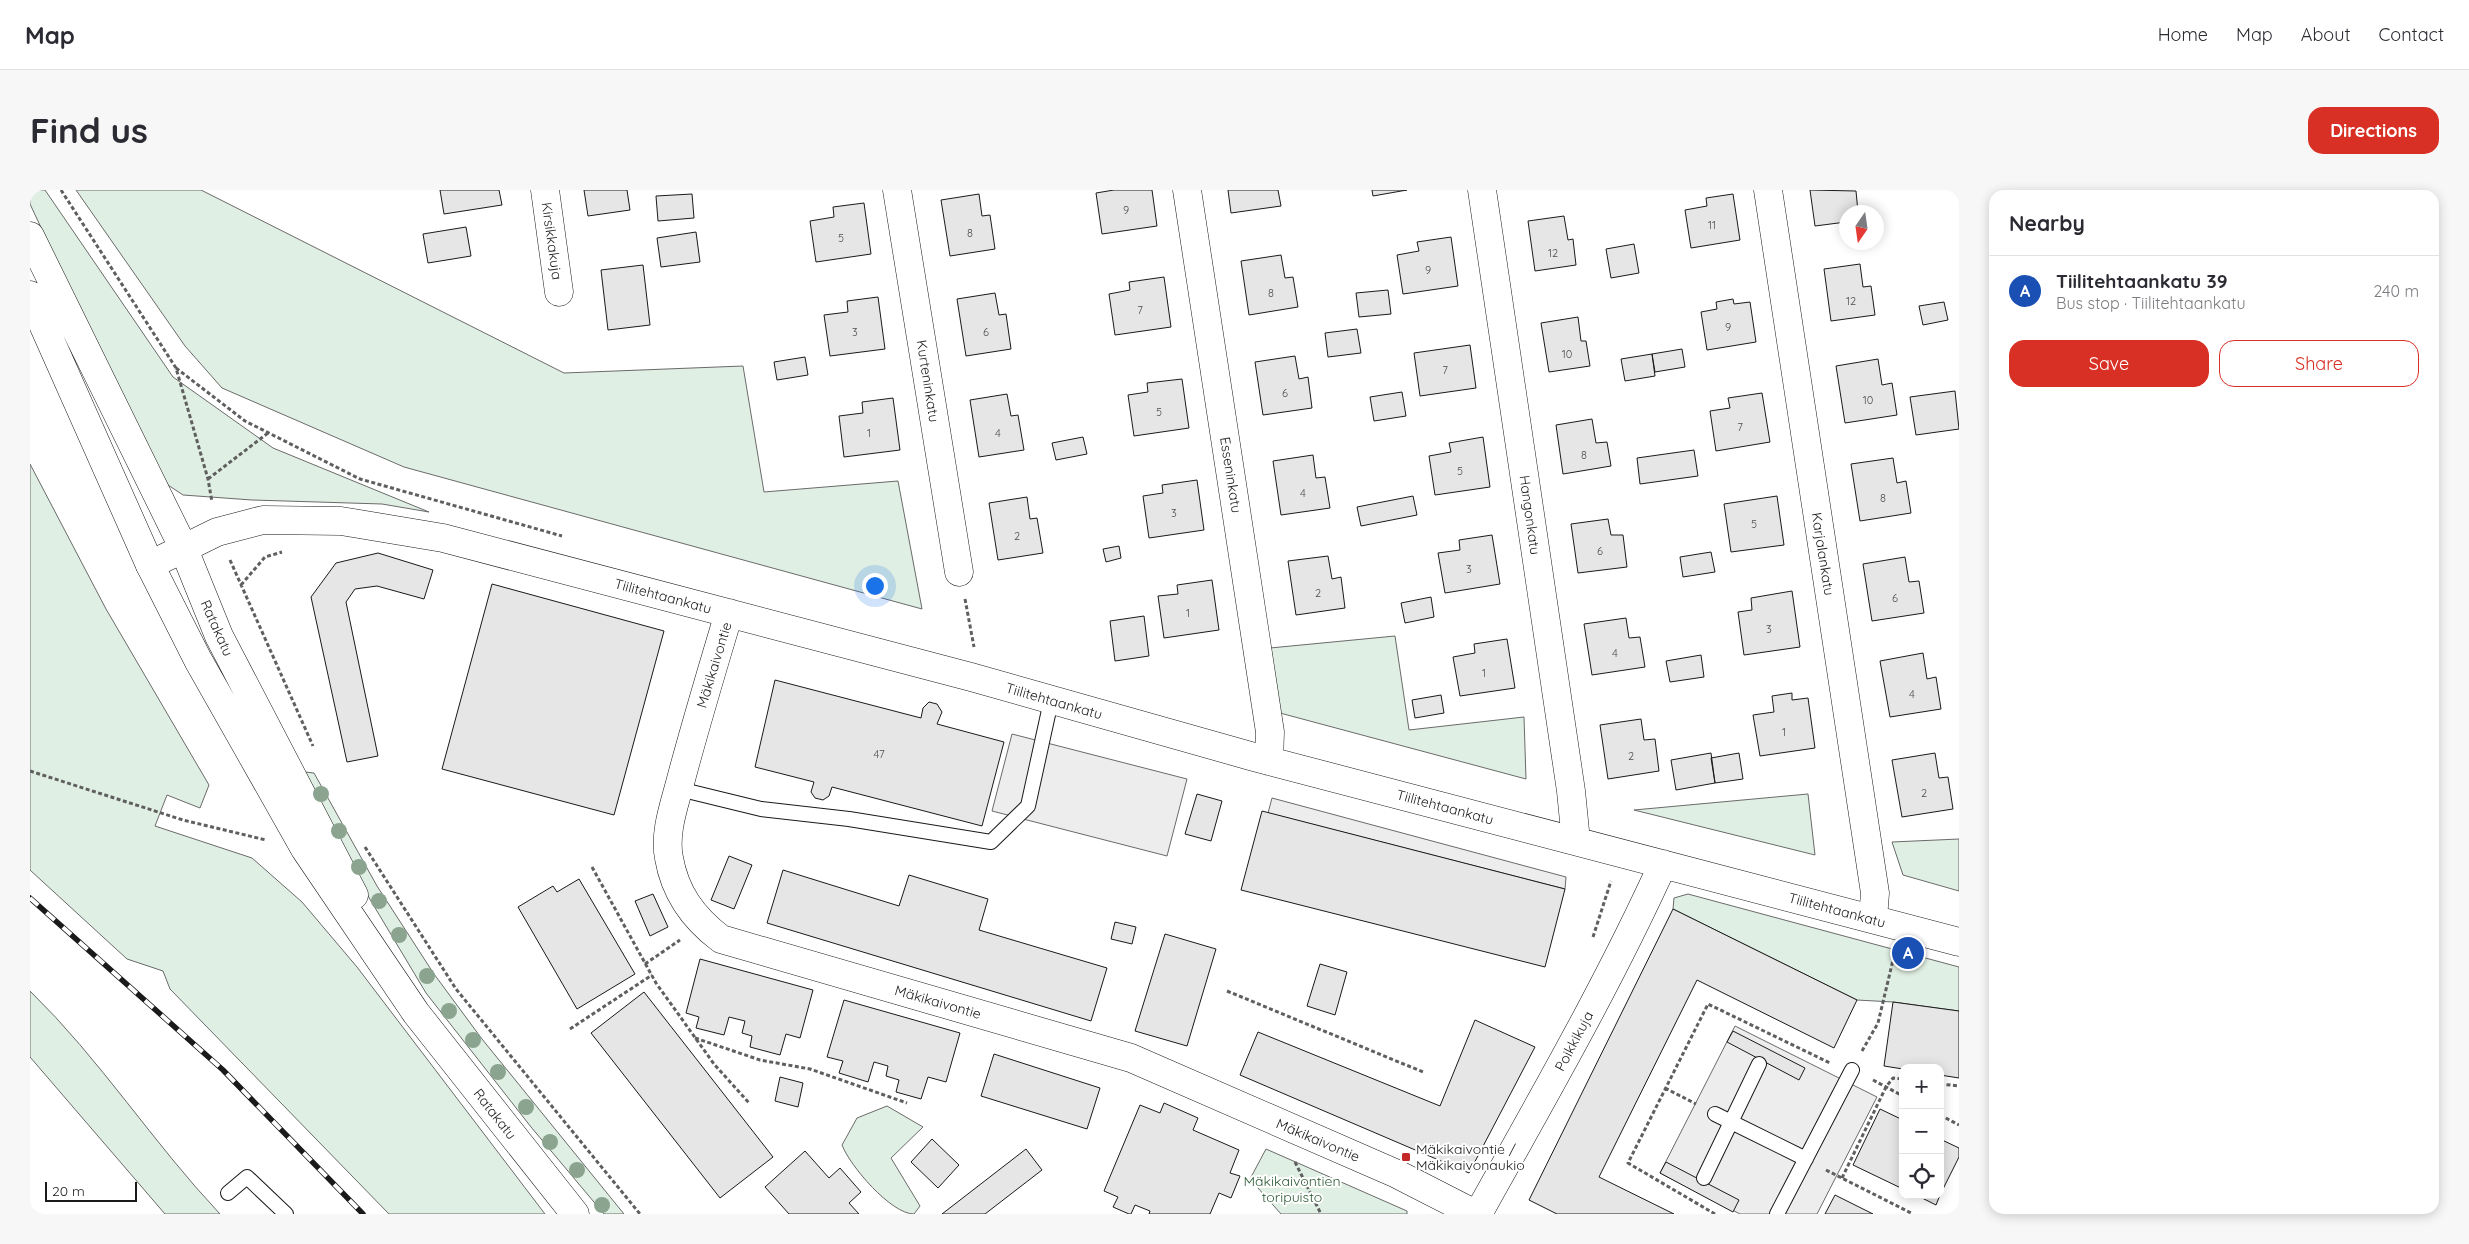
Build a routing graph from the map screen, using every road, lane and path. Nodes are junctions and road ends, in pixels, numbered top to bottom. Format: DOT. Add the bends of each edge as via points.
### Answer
graph roads {
  1 [pos="61,190"];
  2 [pos="545,190"];
  3 [pos="897,190"];
  4 [pos="1187,190"];
  5 [pos="1482,190"];
  6 [pos="1768,190"];
  7 [pos="30,236"];
  8 [pos="560,292"];
  9 [pos="30,295"];
  10 [pos="268,433"];
  11 [pos="208,479"];
  12 [pos="217,532"];
  13 [pos="183,547"];
  14 [pos="150,565"];
  15 [pos="959,572"];
  16 [pos="729,613"];
  17 [pos="971,677"];
  18 [pos="1051,701"];
  19 [pos="314,748"];
  20 [pos="1269,761"];
  21 [pos="30,771"];
  22 [pos="679,789"];
  23 [pos="1576,841"];
  24 [pos="362,842"];
  25 [pos="305,849"];
  26 [pos="1663,864"];
  27 [pos="592,867"];
  28 [pos="1873,919"];
  29 [pos="703,926"];
  30 [pos="1959,942"];
  31 [pos="646,964"];
  32 [pos="652,975"];
  33 [pos="1227,992"];
  34 [pos="416,1013"];
  35 [pos="570,1029"];
  36 [pos="695,1038"];
  37 [pos="1759,1064"];
  38 [pos="1852,1070"];
  39 [pos="1423,1072"];
  40 [pos="1899,1079"];
  41 [pos="1944,1084"];
  42 [pos="1959,1086"];
  43 [pos="1665,1088"];
  44 [pos="1886,1088"];
  45 [pos="1899,1094"];
  46 [pos="907,1103"];
  47 [pos="750,1104"];
  48 [pos="1715,1114"];
  49 [pos="1944,1117"];
  50 [pos="1731,1122"];
  51 [pos="1959,1125"];
  52 [pos="1291,1154"];
  53 [pos="1806,1159"];
  54 [pos="1704,1178"];
  55 [pos="1842,1178"];
  56 [pos="228,1193"];
  57 [pos="286,1214"];
  58 [pos="575,1214"];
  59 [pos="640,1214"];
  60 [pos="1321,1214"];
  61 [pos="1476,1214"];
  62 [pos="1776,1214"];
  63 [pos="1913,1214"];
  1 -- 11 [label="path" via="176,368"];
  2 -- 8 [label="street, Kirsikkakuja"];
  3 -- 15 [label="street, Kurteninkatu"];
  4 -- 20 [label="street, Esseninkatu" via="1270,732"];
  5 -- 23 [label="street, Hangonkatu" via="1570,781"];
  6 -- 28 [label="street, Karjalankatu" via="1876,893"];
  7 -- 13 [label="street, Ratakatu"];
  9 -- 14 [label="street, Ratakatu"];
  10 -- 11 [label="path"];
  11 -- 12 [label="path"];
  12 -- 13 [label="street, Tiilitehtaankatu"];
  12 -- 16 [label="street, Tiilitehtaankatu" via="262,520 341,521 443,538"];
  12 -- 19 [label="path"];
  13 -- 14 [label="street, Tiilitehtaankatu"];
  13 -- 34 [label="street, Ratakatu" via="219,636"];
  14 -- 25 [label="street, Ratakatu" via="198,660"];
  15 -- 17 [label="path" via="976,653"];
  16 -- 17 [label="street, Tiilitehtaankatu"];
  16 -- 22 [label="street, Mäkikaivontie"];
  17 -- 18 [label="street, Tiilitehtaankatu"];
  18 -- 20 [label="street, Tiilitehtaankatu"];
  18 -- 22 [label="lane" via="1028,806 991,842 849,819 762,809"];
  20 -- 23 [label="street, Tiilitehtaankatu"];
  21 -- 25 [label="path" via="182,820"];
  22 -- 29 [label="street, Mäkikaivontie" via="668,832 669,857 682,900"];
  23 -- 26 [label="street, Tiilitehtaankatu"];
  24 -- 59 [label="path" via="456,989"];
  25 -- 34 [label="street, Ratakatu"];
  26 -- 28 [label="street, Tiilitehtaankatu"];
  26 -- 61 [label="street, Poikkikuja" via="1570,1050"];
  27 -- 31 [label="path"];
  28 -- 30 [label="street, Tiilitehtaankatu"];
  29 -- 31 [label="path"];
  29 -- 61 [label="street, Mäkikaivontie" via="721,939 1131,1058 1397,1174"];
  31 -- 32 [label="path"];
  32 -- 35 [label="path"];
  32 -- 36 [label="path"];
  33 -- 39 [label="path"];
  34 -- 58 [label="street, Ratakatu"];
  36 -- 46 [label="path" via="760,1060 810,1069"];
  36 -- 47 [label="path"];
  37 -- 50 [label="lane"];
  38 -- 44 [label="path"];
  38 -- 53 [label="lane"];
  40 -- 44 [label="path" via="1893,1078"];
  41 -- 42 [label="path"];
  43 -- 48 [label="path"];
  44 -- 45 [label="path"];
  44 -- 55 [label="path"];
  48 -- 50 [label="lane"];
  49 -- 51 [label="path"];
  50 -- 53 [label="lane"];
  50 -- 54 [label="lane"];
  52 -- 60 [label="path"];
  53 -- 55 [label="path"];
  53 -- 62 [label="lane"];
  55 -- 63 [label="path"];
  56 -- 57 [label="lane" via="246,1178"];
}
